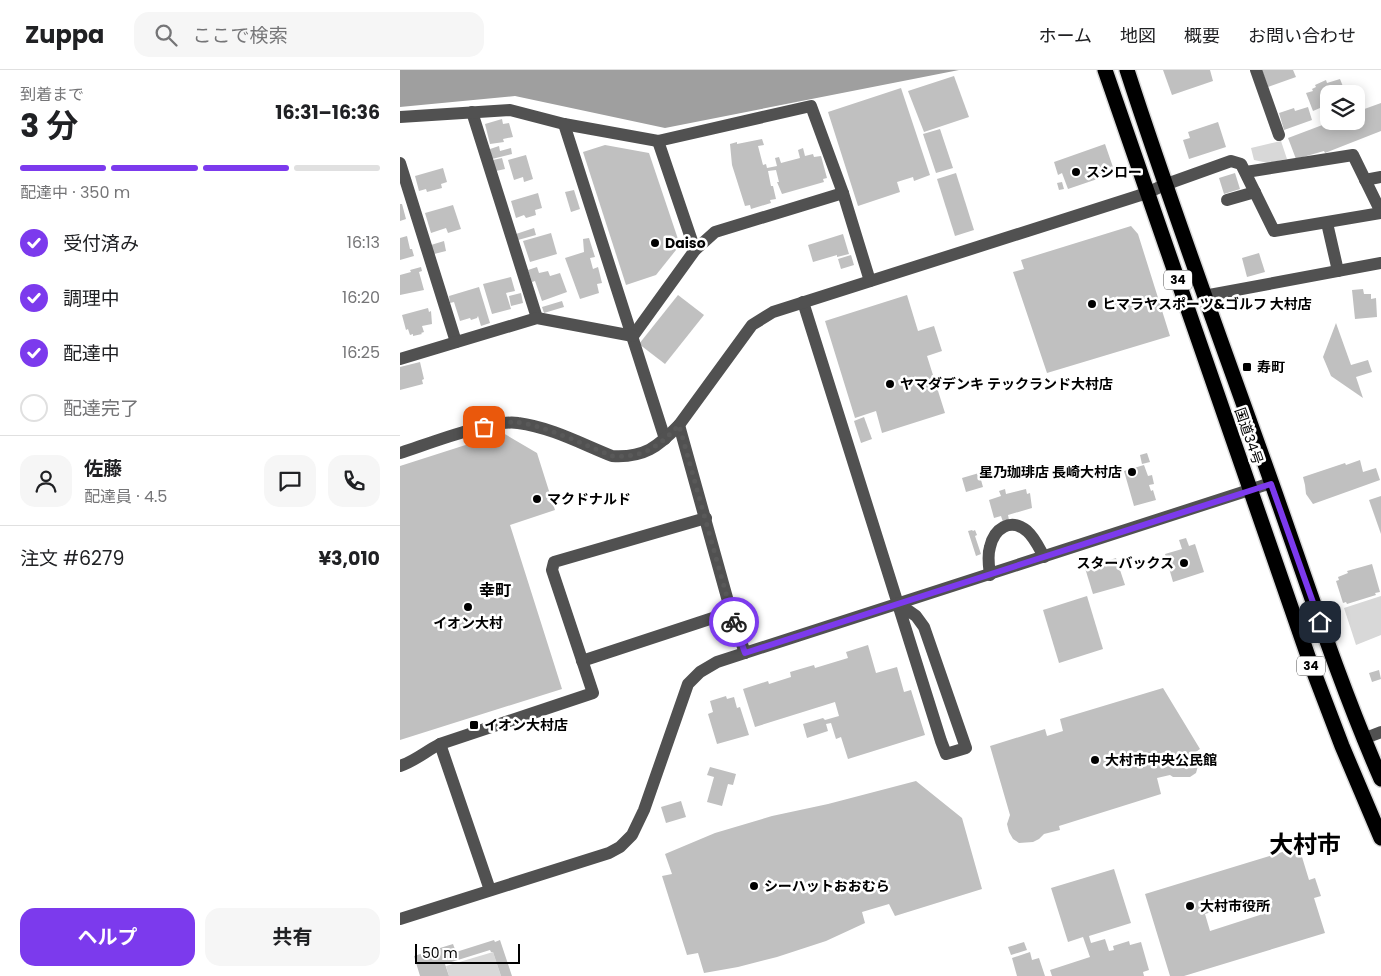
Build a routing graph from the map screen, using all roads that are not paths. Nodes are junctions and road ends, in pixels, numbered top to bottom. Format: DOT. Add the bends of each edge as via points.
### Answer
graph roads {
  1 [pos="1105,70"];
  2 [pos="1127,70"];
  3 [pos="1256,70"];
  4 [pos="472,112"];
  5 [pos="400,118"];
  6 [pos="564,124"];
  7 [pos="1279,135"];
  8 [pos="658,141"];
  9 [pos="400,163"];
  10 [pos="1246,172"];
  11 [pos="1381,177"];
  12 [pos="1365,180"];
  13 [pos="1164,185"];
  14 [pos="1255,192"];
  15 [pos="843,193"];
  16 [pos="1147,193"];
  17 [pos="1227,200"];
  18 [pos="1381,212"];
  19 [pos="1328,222"];
  20 [pos="695,250"];
  21 [pos="1381,263"];
  22 [pos="1338,271"];
  23 [pos="870,281"];
  24 [pos="1204,296"];
  25 [pos="803,302"];
  26 [pos="537,318"];
  27 [pos="633,336"];
  28 [pos="456,342"];
  29 [pos="400,359"];
  30 [pos="679,425"];
  31 [pos="665,439"];
  32 [pos="400,453"];
  33 [pos="1271,484"];
  34 [pos="1251,490"];
  35 [pos="706,518"];
  36 [pos="1044,557"];
  37 [pos="990,575"];
  38 [pos="899,604"];
  39 [pos="731,612"];
  40 [pos="745,653"];
  41 [pos="582,660"];
  42 [pos="1381,732"];
  43 [pos="1363,739"];
  44 [pos="440,744"];
  45 [pos="400,766"];
  46 [pos="1381,779"];
  47 [pos="1381,838"];
  48 [pos="490,890"];
  49 [pos="400,920"];
  1 -- 16 [label="highway, 国道34号 / 34"];
  2 -- 13 [label="highway, 国道34号 / 34"];
  3 -- 7 [label="street"];
  4 -- 5 [label="street"];
  4 -- 6 [label="street" via="510,110"];
  4 -- 26 [label="street"];
  6 -- 8 [label="street"];
  6 -- 27 [label="street"];
  8 -- 15 [label="street" via="811,106"];
  8 -- 20 [label="street"];
  9 -- 28 [label="street"];
  10 -- 12 [label="street" via="1353,155"];
  10 -- 13 [label="street" via="1241,164 1231,161"];
  10 -- 14 [label="street"];
  11 -- 12 [label="street"];
  12 -- 18 [label="street"];
  13 -- 16 [label="street"];
  13 -- 24 [label="highway, 国道34号 / 34"];
  14 -- 17 [label="street"];
  14 -- 19 [label="street" via="1274,231"];
  15 -- 20 [label="street" via="715,232"];
  15 -- 23 [label="street"];
  16 -- 23 [label="street"];
  16 -- 34 [label="highway, 国道34号 / 34"];
  18 -- 19 [label="street"];
  19 -- 22 [label="street"];
  20 -- 27 [label="street"];
  21 -- 22 [label="street"];
  22 -- 24 [label="street"];
  23 -- 25 [label="street"];
  24 -- 33 [label="highway, 国道34号 / 34"];
  25 -- 30 [label="street" via="773,312 752,325"];
  25 -- 38 [label="street"];
  26 -- 27 [label="street"];
  26 -- 28 [label="street"];
  27 -- 31 [label="street"];
  28 -- 29 [label="street"];
  30 -- 31 [label="street"];
  30 -- 35 [label="street"];
  31 -- 32 [label="street" via="652,450 623,457 612,456 537,427 516,422 497,423"];
  33 -- 34 [label="street"];
  33 -- 43 [label="highway, 国道34号 / 34"];
  34 -- 36 [label="street"];
  34 -- 47 [label="highway, 国道34号 / 34" via="1310,662"];
  35 -- 39 [label="street"];
  35 -- 41 [label="street" via="554,562 552,570"];
  36 -- 37 [label="street"];
  36 -- 37 [label="street" via="1026,530 1007,524 994,536 990,547"];
  37 -- 38 [label="street"];
  38 -- 38 [label="street" via="916,616 924,627 966,748 946,754"];
  38 -- 40 [label="street"];
  39 -- 40 [label="street"];
  39 -- 41 [label="street"];
  40 -- 48 [label="street" via="717,662 688,684 644,810 632,835 620,847"];
  41 -- 44 [label="street" via="593,693"];
  42 -- 43 [label="street"];
  43 -- 46 [label="highway, 国道34号 / 34"];
  44 -- 45 [label="street"];
  44 -- 48 [label="street"];
  48 -- 49 [label="street"];
}
